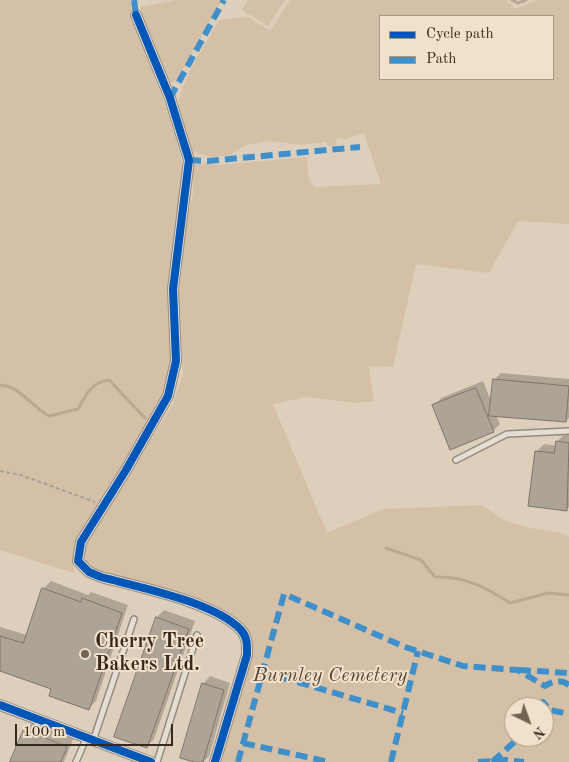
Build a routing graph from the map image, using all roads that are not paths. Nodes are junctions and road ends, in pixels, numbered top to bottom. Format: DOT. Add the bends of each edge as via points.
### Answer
graph roads {
  1 [pos="136,15"];
  2 [pos="569,431"];
  3 [pos="456,460"];
  4 [pos="134,619"];
  5 [pos="197,635"];
  6 [pos="0,705"];
  7 [pos="89,740"];
  8 [pos="77,761"];
  9 [pos="84,762"];
  10 [pos="151,762"];
  11 [pos="157,762"];
  12 [pos="215,762"];
  1 -- 12 [label="street" via="170,98 189,160 173,289 176,361 168,396 81,542 78,561 89,572 214,611 241,630 247,640 247,655"];
  2 -- 3 [label="lane" via="507,434"];
  4 -- 7 [label="lane"];
  5 -- 11 [label="lane"];
  6 -- 7 [label="street"];
  7 -- 8 [label="lane"];
  7 -- 10 [label="street"];
  8 -- 9 [label="lane"];
}
